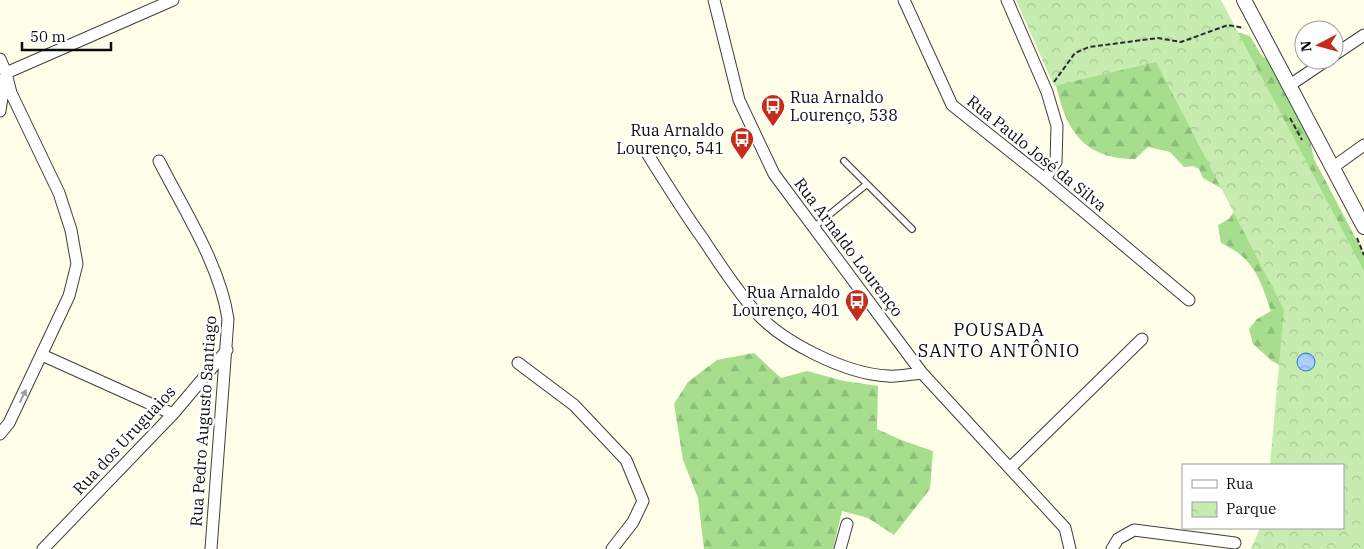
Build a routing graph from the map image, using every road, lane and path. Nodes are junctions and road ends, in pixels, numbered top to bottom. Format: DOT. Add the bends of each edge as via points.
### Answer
graph roads {
  1 [pos="173,0"];
  2 [pos="714,0"];
  3 [pos="904,0"];
  4 [pos="1007,0"];
  5 [pos="1246,1"];
  6 [pos="1259,26"];
  7 [pos="1364,35"];
  8 [pos="1344,48"];
  9 [pos="0,60"];
  10 [pos="1312,70"];
  11 [pos="6,73"];
  12 [pos="1290,85"];
  13 [pos="1047,92"];
  14 [pos="0,111"];
  15 [pos="1364,145"];
  16 [pos="647,153"];
  17 [pos="159,161"];
  18 [pos="844,161"];
  19 [pos="1332,168"];
  20 [pos="1045,179"];
  21 [pos="867,184"];
  22 [pos="814,227"];
  23 [pos="1364,227"];
  24 [pos="912,229"];
  25 [pos="1190,300"];
  26 [pos="1142,339"];
  27 [pos="227,350"];
  28 [pos="42,355"];
  29 [pos="518,363"];
  30 [pos="922,373"];
  31 [pos="173,414"];
  32 [pos="0,434"];
  33 [pos="1011,467"];
  34 [pos="847,524"];
  35 [pos="1236,543"];
  36 [pos="43,549"];
  37 [pos="211,549"];
  38 [pos="612,549"];
  39 [pos="840,549"];
  40 [pos="1070,549"];
  41 [pos="1112,549"];
  1 -- 11 [label="street"];
  2 -- 22 [label="street, Rua Arnaldo Lourenço" via="739,100 774,174"];
  3 -- 20 [label="street, Rua Paulo José da Silva" via="952,105"];
  4 -- 13 [label="street"];
  5 -- 6 [label="street"];
  6 -- 12 [label="street"];
  6 -- 13 [label="path" via="1228,25 1181,42 1158,38 1089,48 1075,53"];
  7 -- 8 [label="street"];
  9 -- 11 [label="street"];
  10 -- 12 [label="street"];
  11 -- 14 [label="street"];
  11 -- 28 [label="street" via="11,93 59,193 71,230 77,264 69,296"];
  12 -- 19 [label="street"];
  13 -- 20 [label="street" via="1056,126 1056,162"];
  15 -- 19 [label="street"];
  16 -- 30 [label="street" via="729,278 755,312 782,334 822,358 857,371 889,376"];
  17 -- 27 [label="street, Rua Pedro Augusto Santiago" via="225,296"];
  18 -- 21 [label="lane"];
  19 -- 23 [label="street"];
  20 -- 25 [label="street, Rua Paulo José da Silva"];
  21 -- 22 [label="lane"];
  21 -- 24 [label="lane"];
  22 -- 30 [label="street, Rua Arnaldo Lourenço"];
  26 -- 33 [label="street"];
  27 -- 31 [label="street, Rua dos Uruguaios"];
  27 -- 37 [label="street, Rua Pedro Augusto Santiago"];
  28 -- 31 [label="street"];
  32 -- 28 [label="street, one-way" via="9,423"];
  29 -- 38 [label="street" via="574,405 626,460 643,501 633,522"];
  30 -- 33 [label="street, Rua Arnaldo Lourenço"];
  31 -- 36 [label="street, Rua dos Uruguaios"];
  33 -- 40 [label="street, Rua Arnaldo Lourenço" via="1066,528"];
  34 -- 39 [label="street"];
  35 -- 41 [label="street" via="1134,530 1118,539"];
}
